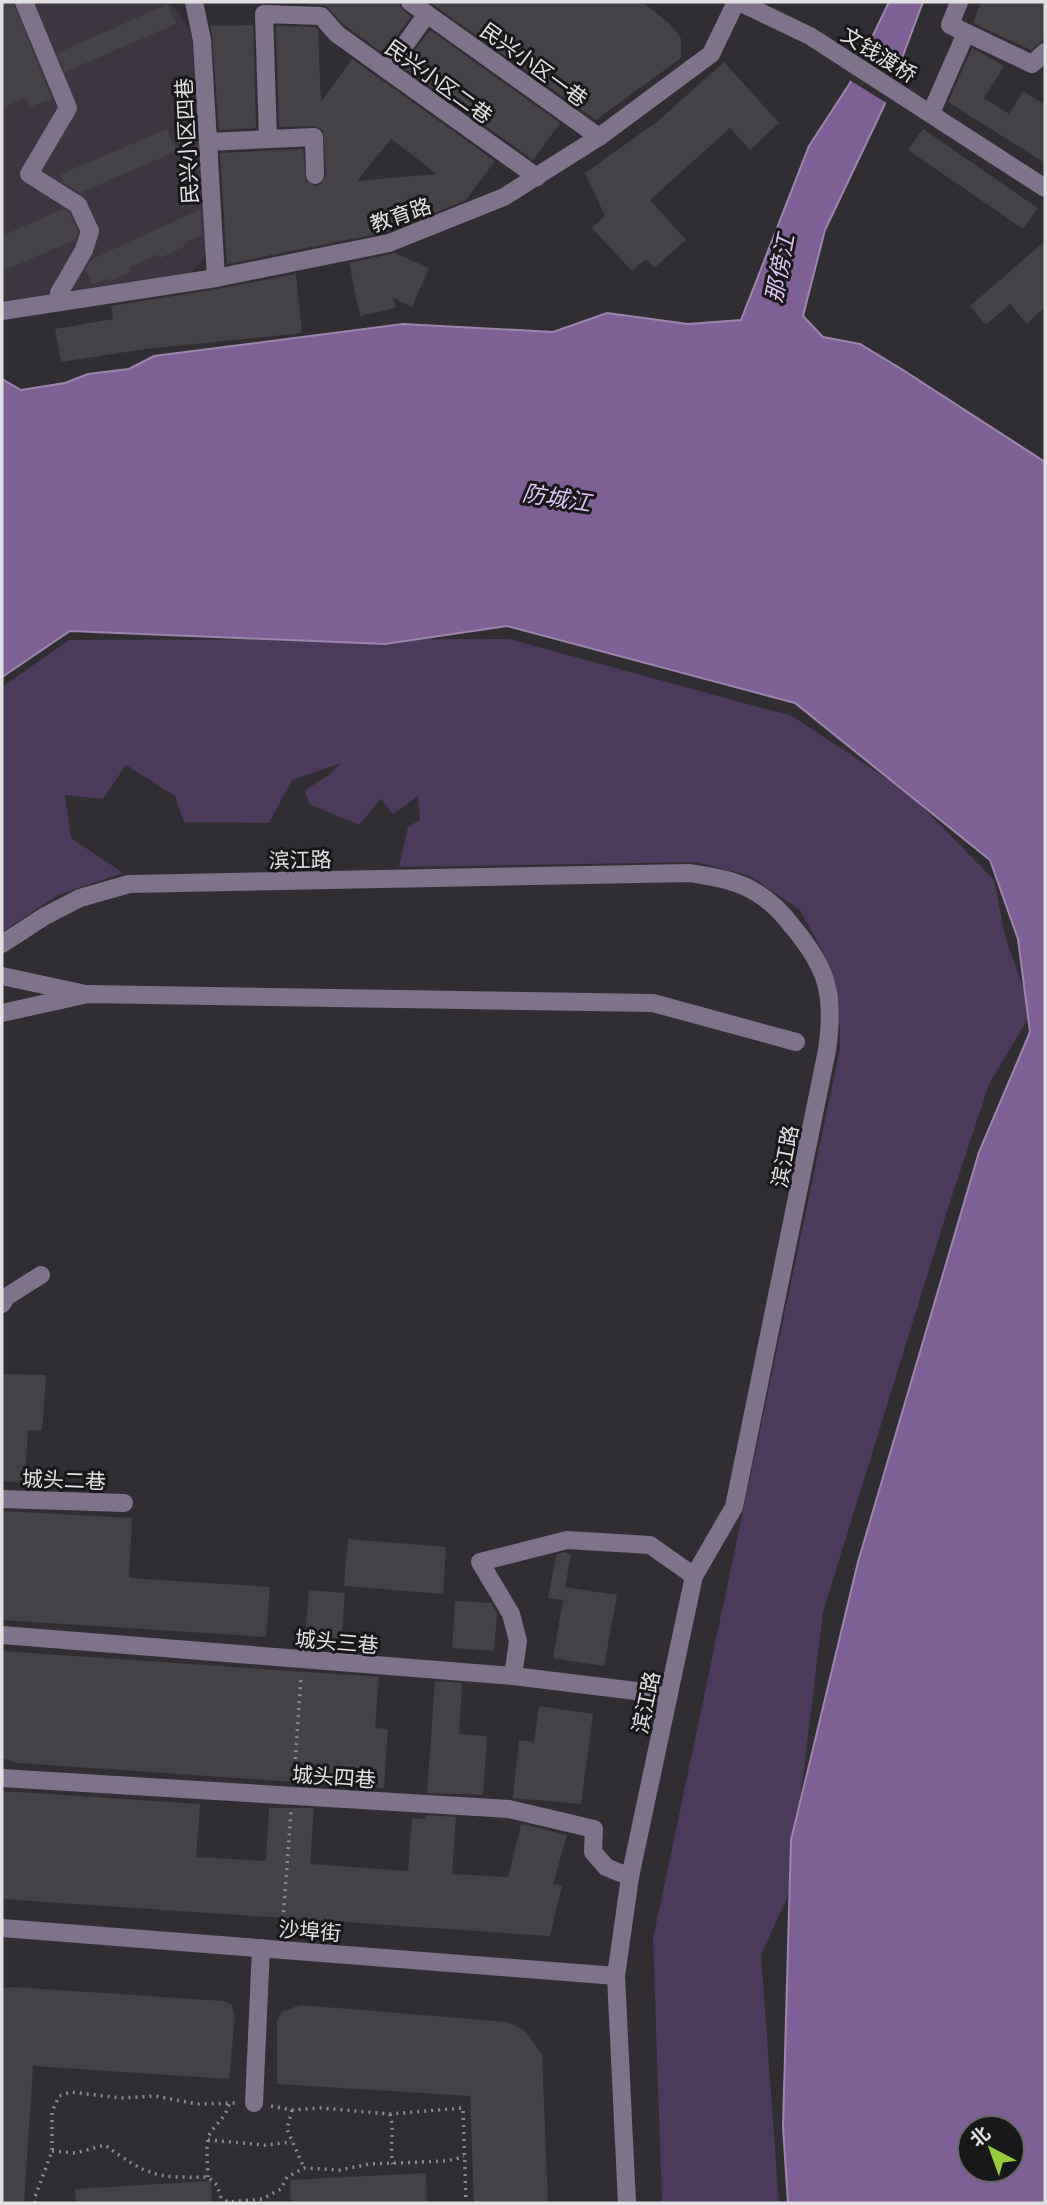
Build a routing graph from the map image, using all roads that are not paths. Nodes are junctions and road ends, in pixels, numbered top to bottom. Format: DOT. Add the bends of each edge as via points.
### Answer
graph roads {
  1 [pos="24,2"];
  2 [pos="194,2"];
  3 [pos="410,2"];
  4 [pos="738,2"];
  5 [pos="959,2"];
  6 [pos="427,14"];
  7 [pos="966,33"];
  8 [pos="1045,52"];
  9 [pos="387,71"];
  10 [pos="928,111"];
  11 [pos="599,137"];
  12 [pos="268,139"];
  13 [pos="208,142"];
  14 [pos="316,175"];
  15 [pos="537,177"];
  16 [pos="1045,188"];
  17 [pos="216,278"];
  18 [pos="60,301"];
  19 [pos="2,311"];
  20 [pos="2,944"];
  21 [pos="2,976"];
  22 [pos="88,994"];
  23 [pos="2,1013"];
  24 [pos="796,1042"];
  25 [pos="41,1275"];
  26 [pos="2,1304"];
  27 [pos="2,1499"];
  28 [pos="124,1503"];
  29 [pos="694,1576"];
  30 [pos="2,1635"];
  31 [pos="513,1676"];
  32 [pos="669,1695"];
  33 [pos="2,1778"];
  34 [pos="630,1877"];
  35 [pos="2,1928"];
  36 [pos="261,1948"];
  37 [pos="616,1976"];
  38 [pos="254,2103"];
  39 [pos="627,2203"];
  1 -- 18 [label="street" via="68,108 29,174 78,205 90,231 59,293"];
  2 -- 13 [label="street, 民兴小区四巷" via="202,40"];
  3 -- 6 [label="street, 民兴小区一巷"];
  4 -- 10 [label="street, 文钱渡桥" via="810,36"];
  4 -- 11 [label="street, 教育路" via="711,54"];
  5 -- 7 [label="street" via="950,25"];
  6 -- 9 [label="street"];
  6 -- 11 [label="street, 民兴小区一巷"];
  7 -- 8 [label="street" via="1032,64"];
  7 -- 10 [label="street"];
  9 -- 12 [label="street, 民兴小区二巷" via="337,34 321,16 264,14"];
  9 -- 15 [label="street, 民兴小区二巷"];
  10 -- 16 [label="street, 文钱渡桥"];
  11 -- 15 [label="street, 教育路"];
  12 -- 13 [label="street"];
  12 -- 14 [label="street" via="314,137"];
  13 -- 17 [label="street, 民兴小区四巷"];
  15 -- 17 [label="street, 教育路" via="504,197 388,243"];
  17 -- 18 [label="street, 教育路"];
  18 -- 19 [label="street, 教育路"];
  20 -- 29 [label="street, 滨江路" via="80,898 129,884 690,873 725,879 757,893 785,918 813,950 825,977 829,1040 734,1507"];
  21 -- 22 [label="street"];
  22 -- 23 [label="street"];
  22 -- 24 [label="street" via="653,1003"];
  25 -- 26 [label="street"];
  27 -- 28 [label="street, 城头二巷"];
  29 -- 31 [label="street" via="650,1545 567,1539 480,1562 511,1614 518,1641"];
  29 -- 32 [label="street, 滨江路"];
  30 -- 31 [label="street, 城头三巷"];
  31 -- 32 [label="street, 城头三巷"];
  32 -- 34 [label="street, 滨江路"];
  33 -- 34 [label="street, 城头四巷" via="509,1809 594,1829 593,1852 606,1867"];
  34 -- 37 [label="street, 滨江路"];
  35 -- 36 [label="street, 沙埠街"];
  36 -- 37 [label="street, 沙埠街"];
  36 -- 38 [label="street"];
  37 -- 39 [label="street, 滨江路"];
}
